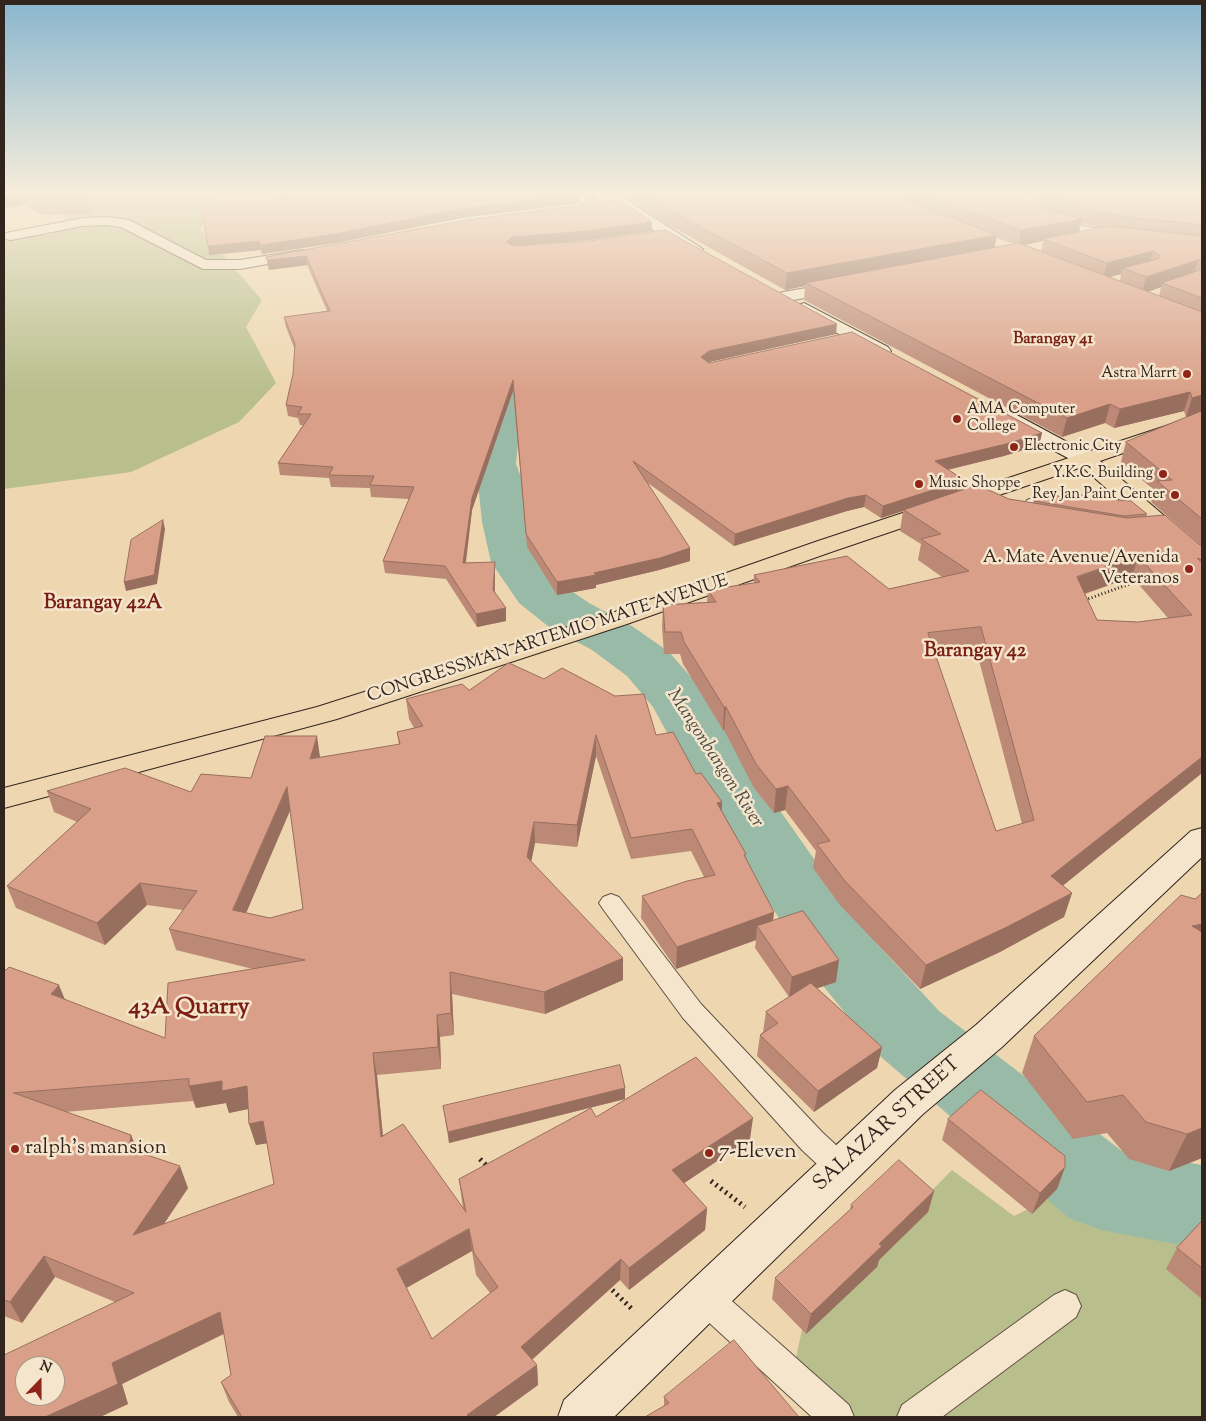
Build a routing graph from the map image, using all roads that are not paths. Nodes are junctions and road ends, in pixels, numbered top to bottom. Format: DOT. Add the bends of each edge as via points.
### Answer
graph roads {
  1 [pos="198,261"];
  2 [pos="260,261"];
  3 [pos="855,284"];
  4 [pos="767,288"];
  5 [pos="783,298"];
  6 [pos="854,336"];
  7 [pos="835,340"];
  8 [pos="897,358"];
  9 [pos="991,409"];
  10 [pos="1202,420"];
  11 [pos="1126,446"];
  12 [pos="1086,460"];
  13 [pos="1106,477"];
  14 [pos="1135,503"];
  15 [pos="1027,514"];
  16 [pos="1202,560"];
  17 [pos="4,798"];
  18 [pos="1202,839"];
  19 [pos="611,903"];
  20 [pos="840,1166"];
  21 [pos="704,1297"];
  22 [pos="1065,1306"];
  23 [pos="581,1417"];
  24 [pos="837,1417"];
  25 [pos="914,1417"];
  1 -- 2 [label="street" via="218,266"];
  3 -- 5 [label="street"];
  4 -- 5 [label="street"];
  5 -- 6 [label="street"];
  6 -- 7 [label="lane"];
  6 -- 8 [label="street"];
  9 -- 12 [label="street"];
  10 -- 11 [label="main road, CONGRESSMAN ARTEMIO MATE AVENUE"];
  11 -- 12 [label="main road, CONGRESSMAN ARTEMIO MATE AVENUE"];
  11 -- 13 [label="main road" via="1110,459"];
  12 -- 13 [label="main road"];
  12 -- 17 [label="main road, CONGRESSMAN ARTEMIO MATE AVENUE" via="980,501 327,713"];
  13 -- 14 [label="main road"];
  14 -- 15 [label="lane" via="1105,504 1055,495"];
  14 -- 16 [label="main road" via="1156,529"];
  18 -- 20 [label="street, SALAZAR STREET" via="989,1036 909,1102"];
  19 -- 20 [label="lane" via="692,1011 812,1141"];
  20 -- 21 [label="street, SALAZAR STREET"];
  21 -- 23 [label="street, SALAZAR STREET"];
  21 -- 24 [label="lane"];
  22 -- 25 [label="lane"];
}
